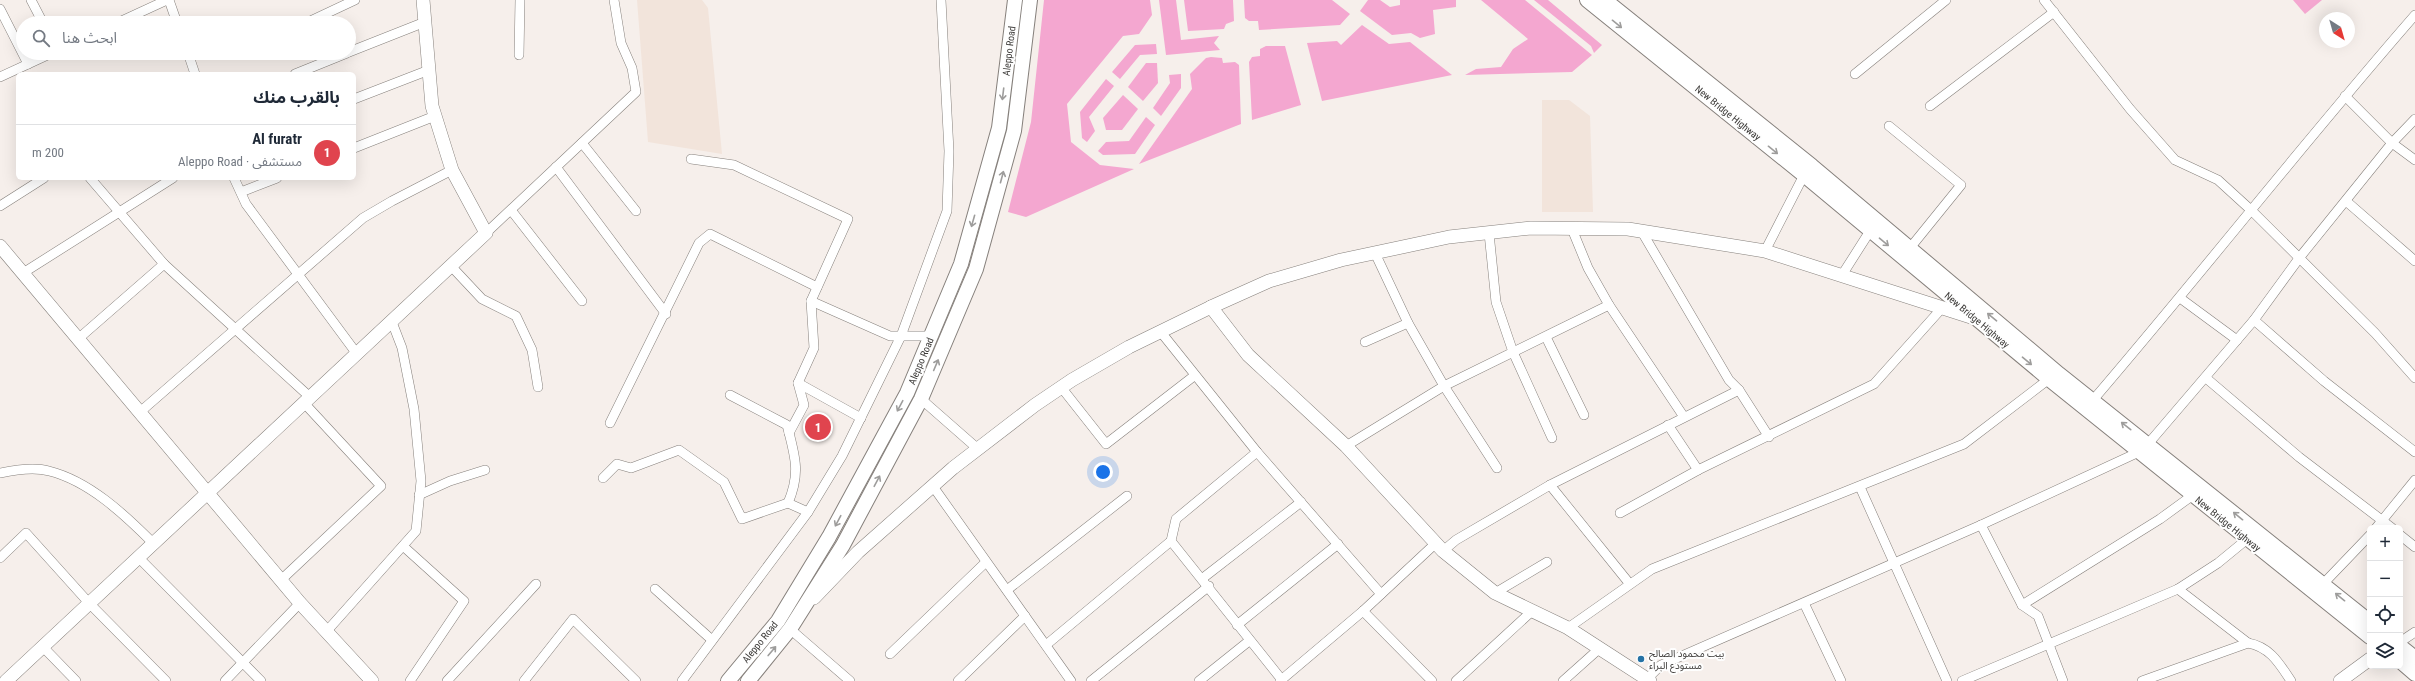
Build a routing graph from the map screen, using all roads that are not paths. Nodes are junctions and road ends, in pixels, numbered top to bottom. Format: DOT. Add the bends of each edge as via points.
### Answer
graph roads {
  1 [pos="31,0"];
  2 [pos="168,0"];
  3 [pos="355,0"];
  4 [pos="423,0"];
  5 [pos="520,0"];
  6 [pos="614,0"];
  7 [pos="941,0"];
  8 [pos="1015,0"];
  9 [pos="1030,0"];
  10 [pos="1587,0"];
  11 [pos="1606,0"];
  12 [pos="1946,0"];
  13 [pos="2044,0"];
  14 [pos="0,9"];
  15 [pos="2054,12"];
  16 [pos="2415,15"];
  17 [pos="39,16"];
  18 [pos="133,16"];
  19 [pos="174,16"];
  20 [pos="321,16"];
  21 [pos="425,22"];
  22 [pos="16,40"];
  23 [pos="356,50"];
  24 [pos="519,55"];
  25 [pos="26,60"];
  26 [pos="37,60"];
  27 [pos="190,60"];
  28 [pos="330,60"];
  29 [pos="28,64"];
  30 [pos="429,70"];
  31 [pos="18,72"];
  32 [pos="194,72"];
  33 [pos="300,72"];
  34 [pos="16,74"];
  35 [pos="1855,74"];
  36 [pos="0,77"];
  37 [pos="2345,96"];
  38 [pos="356,98"];
  39 [pos="1930,106"];
  40 [pos="435,116"];
  41 [pos="2415,119"];
  42 [pos="1889,126"];
  43 [pos="582,143"];
  44 [pos="2392,143"];
  45 [pos="356,147"];
  46 [pos="692,159"];
  47 [pos="2415,160"];
  48 [pos="556,167"];
  49 [pos="452,170"];
  50 [pos="1804,175"];
  51 [pos="41,180"];
  52 [pos="92,180"];
  53 [pos="170,180"];
  54 [pos="235,180"];
  55 [pos="272,180"];
  56 [pos="241,192"];
  57 [pos="2346,201"];
  58 [pos="0,206"];
  59 [pos="511,210"];
  60 [pos="119,211"];
  61 [pos="636,211"];
  62 [pos="2252,211"];
  63 [pos="1572,229"];
  64 [pos="1870,230"];
  65 [pos="1642,232"];
  66 [pos="486,233"];
  67 [pos="1488,233"];
  68 [pos="0,246"];
  69 [pos="1910,248"];
  70 [pos="1765,251"];
  71 [pos="1375,253"];
  72 [pos="2300,258"];
  73 [pos="2415,261"];
  74 [pos="164,264"];
  75 [pos="451,266"];
  76 [pos="23,273"];
  77 [pos="298,275"];
  78 [pos="1842,275"];
  79 [pos="817,287"];
  80 [pos="2180,298"];
  81 [pos="582,301"];
  82 [pos="811,301"];
  83 [pos="1609,305"];
  84 [pos="1211,307"];
  85 [pos="1942,308"];
  86 [pos="666,314"];
  87 [pos="1974,318"];
  88 [pos="2254,320"];
  89 [pos="392,322"];
  90 [pos="1408,323"];
  91 [pos="236,329"];
  92 [pos="1160,331"];
  93 [pos="901,336"];
  94 [pos="931,336"];
  95 [pos="1546,337"];
  96 [pos="78,339"];
  97 [pos="2237,340"];
  98 [pos="1365,342"];
  99 [pos="1513,352"];
  100 [pos="357,354"];
  101 [pos="1194,376"];
  102 [pos="2206,378"];
  103 [pos="2415,378"];
  104 [pos="2049,379"];
  105 [pos="798,383"];
  106 [pos="1444,386"];
  107 [pos="538,387"];
  108 [pos="1061,387"];
  109 [pos="1739,390"];
  110 [pos="730,395"];
  111 [pos="921,399"];
  112 [pos="2093,400"];
  113 [pos="308,401"];
  114 [pos="140,412"];
  115 [pos="1584,415"];
  116 [pos="1684,417"];
  117 [pos="861,418"];
  118 [pos="610,423"];
  119 [pos="1668,425"];
  120 [pos="789,433"];
  121 [pos="1769,437"];
  122 [pos="1552,438"];
  123 [pos="1346,446"];
  124 [pos="2144,448"];
  125 [pos="978,449"];
  126 [pos="1257,452"];
  127 [pos="2415,452"];
  128 [pos="1497,468"];
  129 [pos="485,470"];
  130 [pos="1698,470"];
  131 [pos="0,473"];
  132 [pos="603,478"];
  133 [pos="2415,480"];
  134 [pos="932,485"];
  135 [pos="1550,485"];
  136 [pos="1860,487"];
  137 [pos="207,492"];
  138 [pos="419,495"];
  139 [pos="1126,496"];
  140 [pos="2192,496"];
  141 [pos="1301,502"];
  142 [pos="788,504"];
  143 [pos="808,512"];
  144 [pos="1620,512"];
  145 [pos="2383,521"];
  146 [pos="1981,525"];
  147 [pos="2379,525"];
  148 [pos="2388,525"];
  149 [pos="2403,537"];
  150 [pos="2367,538"];
  151 [pos="2246,540"];
  152 [pos="1171,541"];
  153 [pos="153,543"];
  154 [pos="1338,544"];
  155 [pos="403,546"];
  156 [pos="1439,547"];
  157 [pos="2415,547"];
  158 [pos="138,557"];
  159 [pos="0,558"];
  160 [pos="986,562"];
  161 [pos="1547,562"];
  162 [pos="1894,564"];
  163 [pos="1203,578"];
  164 [pos="281,580"];
  165 [pos="1629,583"];
  166 [pos="536,584"];
  167 [pos="2323,584"];
  168 [pos="1210,586"];
  169 [pos="655,589"];
  170 [pos="2178,589"];
  171 [pos="1007,590"];
  172 [pos="1495,593"];
  173 [pos="1381,594"];
  174 [pos="89,603"];
  175 [pos="1804,603"];
  176 [pos="300,604"];
  177 [pos="2022,605"];
  178 [pos="804,608"];
  179 [pos="1363,611"];
  180 [pos="1532,611"];
  181 [pos="1025,616"];
  182 [pos="2367,620"];
  183 [pos="1237,625"];
  184 [pos="1568,628"];
  185 [pos="790,629"];
  186 [pos="326,632"];
  187 [pos="2415,632"];
  188 [pos="2367,635"];
  189 [pos="712,640"];
  190 [pos="2403,640"];
  191 [pos="1249,641"];
  192 [pos="2049,643"];
  193 [pos="2248,643"];
  194 [pos="1046,645"];
  195 [pos="43,647"];
  196 [pos="1600,648"];
  197 [pos="2403,648"];
  198 [pos="890,654"];
  199 [pos="2415,658"];
  200 [pos="2367,661"];
  201 [pos="244,664"];
  202 [pos="2403,664"];
  203 [pos="2415,674"];
  204 [pos="1069,678"];
  205 [pos="1281,680"];
  206 [pos="1649,680"];
  207 [pos="6,681"];
  208 [pos="76,681"];
  209 [pos="166,681"];
  210 [pos="225,681"];
  211 [pos="261,681"];
  212 [pos="372,681"];
  213 [pos="410,681"];
  214 [pos="447,681"];
  215 [pos="524,681"];
  216 [pos="636,681"];
  217 [pos="682,681"];
  218 [pos="728,681"];
  219 [pos="748,681"];
  220 [pos="850,681"];
  221 [pos="958,681"];
  222 [pos="1059,681"];
  223 [pos="1091,681"];
  224 [pos="1199,681"];
  225 [pos="1432,681"];
  226 [pos="1456,681"];
  227 [pos="1563,681"];
  228 [pos="1841,681"];
  229 [pos="1947,681"];
  230 [pos="1962,681"];
  231 [pos="2063,681"];
  232 [pos="2142,681"];
  233 [pos="2291,681"];
  234 [pos="2340,681"];
  1 -- 17 [label="street"];
  2 -- 18 [label="street"];
  2 -- 19 [label="street"];
  3 -- 20 [label="street"];
  4 -- 21 [label="street"];
  5 -- 24 [label="street"];
  6 -- 43 [label="street" via="621,43 632,68 636,92"];
  7 -- 93 [label="street" via="949,151 947,211"];
  8 -- 94 [label="main road, Aleppo Road, one-way" via="999,128 961,264"];
  111 -- 9 [label="main road, Aleppo Road, one-way" via="976,269 1010,146"];
  10 -- 50 [label="main road, New Bridge Highway, one-way"];
  11 -- 69 [label="main road, New Bridge Highway"];
  12 -- 35 [label="street"];
  13 -- 15 [label="street"];
  14 -- 22 [label="street"];
  15 -- 39 [label="street"];
  15 -- 62 [label="street" via="2130,109 2175,160 2218,180"];
  16 -- 37 [label="street"];
  21 -- 23 [label="street"];
  21 -- 30 [label="street"];
  25 -- 29 [label="street"];
  26 -- 29 [label="street"];
  27 -- 32 [label="street"];
  28 -- 33 [label="street"];
  29 -- 31 [label="street"];
  30 -- 38 [label="street"];
  30 -- 40 [label="street"];
  34 -- 36 [label="street"];
  37 -- 44 [label="street"];
  37 -- 62 [label="street"];
  40 -- 45 [label="street"];
  40 -- 49 [label="street"];
  41 -- 44 [label="street"];
  42 -- 69 [label="street" via="1961,185"];
  43 -- 48 [label="street"];
  43 -- 61 [label="street"];
  44 -- 47 [label="street"];
  44 -- 57 [label="street"];
  46 -- 79 [label="street" via="734,165 848,219"];
  48 -- 59 [label="street"];
  48 -- 86 [label="street"];
  49 -- 66 [label="street"];
  49 -- 77 [label="street" via="363,218"];
  50 -- 64 [label="main road, New Bridge Highway"];
  50 -- 70 [label="street"];
  51 -- 58 [label="street"];
  52 -- 60 [label="street"];
  53 -- 60 [label="street"];
  54 -- 56 [label="street"];
  55 -- 56 [label="street"];
  56 -- 77 [label="street" via="246,204"];
  57 -- 72 [label="street"];
  57 -- 73 [label="street"];
  59 -- 66 [label="street"];
  59 -- 81 [label="street"];
  60 -- 74 [label="street"];
  60 -- 76 [label="street"];
  62 -- 72 [label="street"];
  62 -- 80 [label="street"];
  63 -- 65 [label="street"];
  63 -- 67 [label="street" via="1531,228"];
  63 -- 83 [label="street" via="1588,268"];
  64 -- 78 [label="street"];
  64 -- 87 [label="main road, New Bridge Highway, one-way"];
  65 -- 70 [label="street"];
  65 -- 109 [label="street" via="1729,380"];
  66 -- 75 [label="street"];
  67 -- 71 [label="street"];
  67 -- 99 [label="street" via="1496,302"];
  68 -- 76 [label="street"];
  112 -- 69 [label="main road, New Bridge Highway, one-way"];
  70 -- 78 [label="street"];
  71 -- 84 [label="street" via="1269,281"];
  71 -- 90 [label="street"];
  72 -- 88 [label="street"];
  72 -- 103 [label="street" via="2375,333"];
  74 -- 91 [label="street"];
  74 -- 96 [label="street"];
  75 -- 89 [label="street"];
  75 -- 107 [label="street" via="482,299 516,316 532,350"];
  76 -- 96 [label="street"];
  77 -- 91 [label="street"];
  77 -- 100 [label="street"];
  78 -- 85 [label="street"];
  79 -- 82 [label="street"];
  79 -- 86 [label="street" via="710,234 699,244"];
  80 -- 97 [label="street"];
  80 -- 112 [label="street"];
  82 -- 93 [label="street" via="890,336"];
  82 -- 105 [label="street" via="814,348"];
  83 -- 95 [label="street"];
  83 -- 116 [label="street"];
  84 -- 92 [label="street"];
  84 -- 123 [label="street" via="1248,355"];
  85 -- 87 [label="street"];
  85 -- 121 [label="street" via="1874,384"];
  86 -- 118 [label="street"];
  87 -- 104 [label="main road, New Bridge Highway, one-way"];
  88 -- 97 [label="street"];
  88 -- 127 [label="street" via="2324,381"];
  89 -- 100 [label="street"];
  89 -- 138 [label="street" via="402,348 414,409 421,481"];
  90 -- 98 [label="street"];
  90 -- 106 [label="street"];
  91 -- 113 [label="street"];
  91 -- 114 [label="street"];
  92 -- 101 [label="street"];
  92 -- 108 [label="street"];
  93 -- 94 [label="street"];
  93 -- 117 [label="street"];
  94 -- 218 [label="main road, Aleppo Road, one-way" via="907,393 830,537 778,621"];
  95 -- 99 [label="street"];
  95 -- 115 [label="street"];
  96 -- 114 [label="street"];
  97 -- 102 [label="street"];
  99 -- 106 [label="street"];
  99 -- 122 [label="street"];
  100 -- 113 [label="street"];
  101 -- 108 [label="street" via="1106,444"];
  101 -- 126 [label="street"];
  102 -- 124 [label="street"];
  102 -- 145 [label="street" via="2299,457"];
  104 -- 124 [label="main road, New Bridge Highway"];
  104 -- 136 [label="street" via="1964,444"];
  105 -- 117 [label="street"];
  105 -- 120 [label="street" via="804,405"];
  106 -- 123 [label="street"];
  106 -- 128 [label="street"];
  108 -- 125 [label="street"];
  109 -- 116 [label="street"];
  109 -- 121 [label="street"];
  110 -- 120 [label="street" via="787,425"];
  111 -- 125 [label="street"];
  178 -- 111 [label="main road, Aleppo Road, one-way" via="843,545"];
  124 -- 112 [label="main road, New Bridge Highway, one-way"];
  113 -- 137 [label="street"];
  113 -- 164 [label="street" via="381,486"];
  114 -- 137 [label="street"];
  116 -- 119 [label="street"];
  117 -- 143 [label="street" via="842,456"];
  119 -- 130 [label="street"];
  119 -- 135 [label="street"];
  120 -- 142 [label="street" via="795,454 796,485"];
  121 -- 130 [label="street"];
  123 -- 156 [label="street"];
  124 -- 140 [label="main road, New Bridge Highway"];
  124 -- 146 [label="street"];
  167 -- 124 [label="main road, New Bridge Highway, one-way"];
  125 -- 134 [label="street"];
  126 -- 141 [label="street"];
  126 -- 152 [label="street" via="1176,519"];
  129 -- 138 [label="street" via="450,481"];
  130 -- 144 [label="street"];
  131 -- 153 [label="street" via="12,470 48,470 84,486"];
  132 -- 142 [label="street" via="617,464 631,468 679,450 724,482 742,519"];
  133 -- 145 [label="street"];
  134 -- 160 [label="street"];
  134 -- 178 [label="street" via="858,552"];
  135 -- 156 [label="street" via="1456,540"];
  135 -- 165 [label="street"];
  136 -- 162 [label="street"];
  136 -- 165 [label="street" via="1652,569"];
  137 -- 153 [label="street"];
  137 -- 164 [label="street"];
  138 -- 155 [label="street" via="416,532"];
  139 -- 171 [label="street"];
  140 -- 151 [label="main road, New Bridge Highway"];
  140 -- 177 [label="street" via="2160,520"];
  141 -- 154 [label="street"];
  141 -- 163 [label="street"];
  142 -- 143 [label="street"];
  143 -- 189 [label="street"];
  145 -- 147 [label="street"];
  145 -- 148 [label="street"];
  146 -- 162 [label="street"];
  146 -- 177 [label="street"];
  149 -- 157 [label="street"];
  150 -- 167 [label="street"];
  151 -- 170 [label="street" via="2218,563"];
  151 -- 188 [label="main road, New Bridge Highway"];
  152 -- 163 [label="street"];
  152 -- 194 [label="street"];
  153 -- 158 [label="street"];
  154 -- 173 [label="street"];
  154 -- 183 [label="street"];
  155 -- 186 [label="street"];
  155 -- 213 [label="street" via="464,601"];
  156 -- 172 [label="street"];
  156 -- 173 [label="street"];
  158 -- 174 [label="street"];
  158 -- 201 [label="street"];
  159 -- 174 [label="street" via="26,533"];
  160 -- 171 [label="street"];
  160 -- 198 [label="street"];
  161 -- 172 [label="street"];
  162 -- 175 [label="street"];
  162 -- 229 [label="street"];
  163 -- 168 [label="street"];
  164 -- 176 [label="street"];
  165 -- 184 [label="street"];
  166 -- 214 [label="street"];
  182 -- 167 [label="main road, New Bridge Highway, one-way"];
  168 -- 183 [label="street"];
  168 -- 223 [label="street"];
  169 -- 189 [label="street"];
  170 -- 192 [label="street"];
  170 -- 193 [label="street"];
  171 -- 181 [label="street"];
  172 -- 180 [label="street"];
  173 -- 179 [label="street"];
  174 -- 195 [label="street"];
  174 -- 209 [label="street"];
  175 -- 206 [label="street" via="1661,665"];
  175 -- 228 [label="street"];
  176 -- 186 [label="street"];
  176 -- 201 [label="street"];
  177 -- 192 [label="street" via="2038,616"];
  178 -- 185 [label="main road, Aleppo Road"];
  179 -- 205 [label="street"];
  179 -- 225 [label="street"];
  180 -- 184 [label="street"];
  180 -- 226 [label="street"];
  181 -- 194 [label="street"];
  181 -- 221 [label="street"];
  183 -- 191 [label="street"];
  184 -- 196 [label="street"];
  219 -- 185 [label="main road, Aleppo Road, one-way"];
  185 -- 220 [label="street"];
  186 -- 212 [label="street"];
  187 -- 190 [label="street"];
  189 -- 217 [label="street"];
  191 -- 205 [label="street"];
  191 -- 224 [label="street"];
  192 -- 230 [label="street"];
  192 -- 231 [label="street"];
  193 -- 232 [label="street"];
  193 -- 233 [label="street" via="2261,645 2278,662"];
  194 -- 204 [label="street"];
  195 -- 207 [label="street"];
  195 -- 208 [label="street"];
  196 -- 206 [label="street"];
  196 -- 227 [label="street"];
  197 -- 199 [label="main road"];
  200 -- 234 [label="street"];
  201 -- 210 [label="street"];
  201 -- 211 [label="street"];
  202 -- 203 [label="main road"];
  204 -- 222 [label="street"];
  215 -- 216 [label="street" via="573,619"];
}
